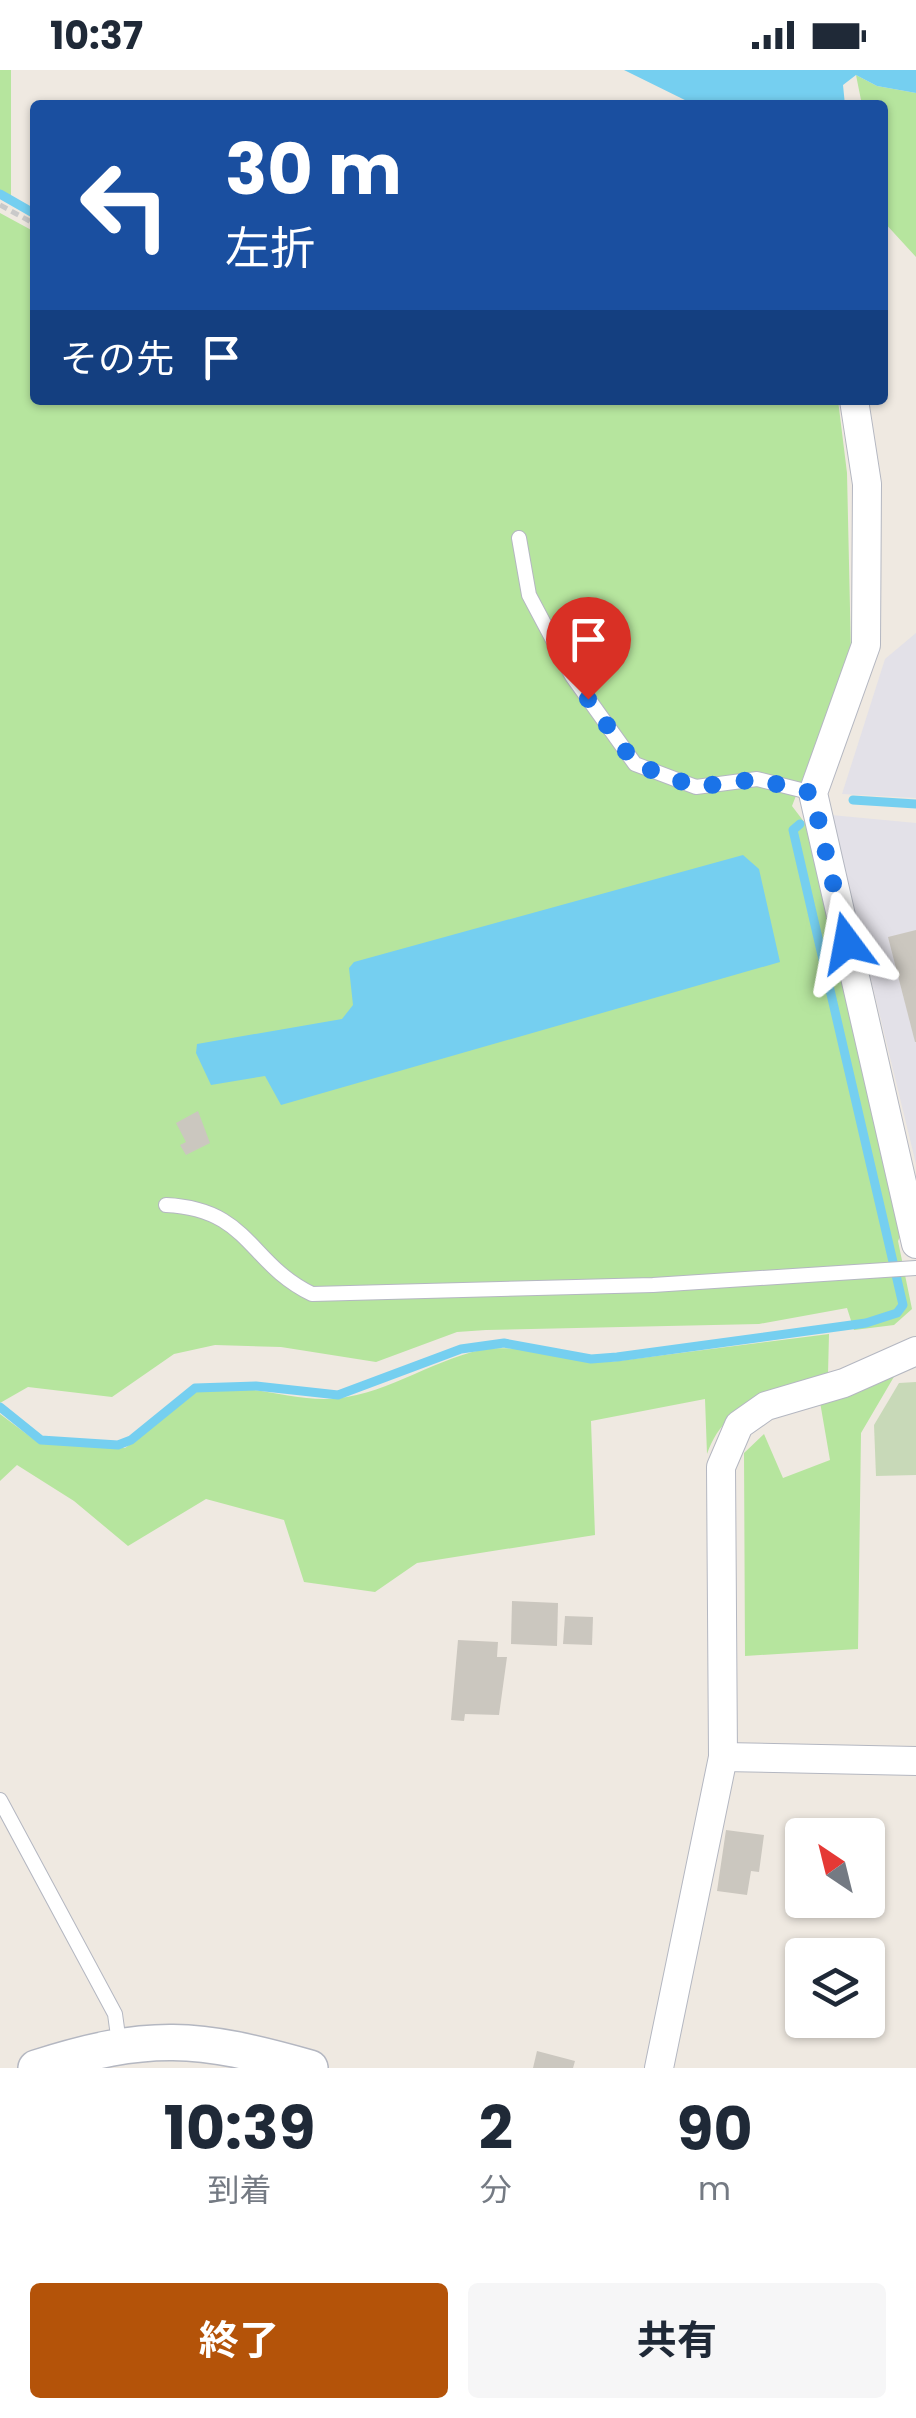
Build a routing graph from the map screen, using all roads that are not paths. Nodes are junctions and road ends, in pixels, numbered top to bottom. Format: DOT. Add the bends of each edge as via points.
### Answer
graph roads {
  1 [pos="855,405"];
  2 [pos="519,538"];
  3 [pos="812,793"];
  4 [pos="166,1206"];
  5 [pos="916,1244"];
  6 [pos="916,1268"];
  7 [pos="916,1351"];
  8 [pos="723,1757"];
  9 [pos="916,1761"];
  10 [pos="0,1800"];
  11 [pos="120,2044"];
  12 [pos="36,2068"];
  13 [pos="310,2068"];
  14 [pos="659,2068"];
  1 -- 3 [label="street" via="866,484 866,645"];
  2 -- 3 [label="lane" via="529,595 572,676 635,764 696,787 757,779"];
  3 -- 5 [label="street"];
  4 -- 6 [label="lane" via="198,1207 230,1222 293,1285 312,1294 653,1285"];
  7 -- 8 [label="street" via="766,1406 739,1424 721,1468"];
  8 -- 9 [label="street"];
  8 -- 14 [label="street"];
  10 -- 11 [label="lane" via="114,2014"];
  11 -- 12 [label="street"];
  11 -- 13 [label="street" via="207,2041"];
}
